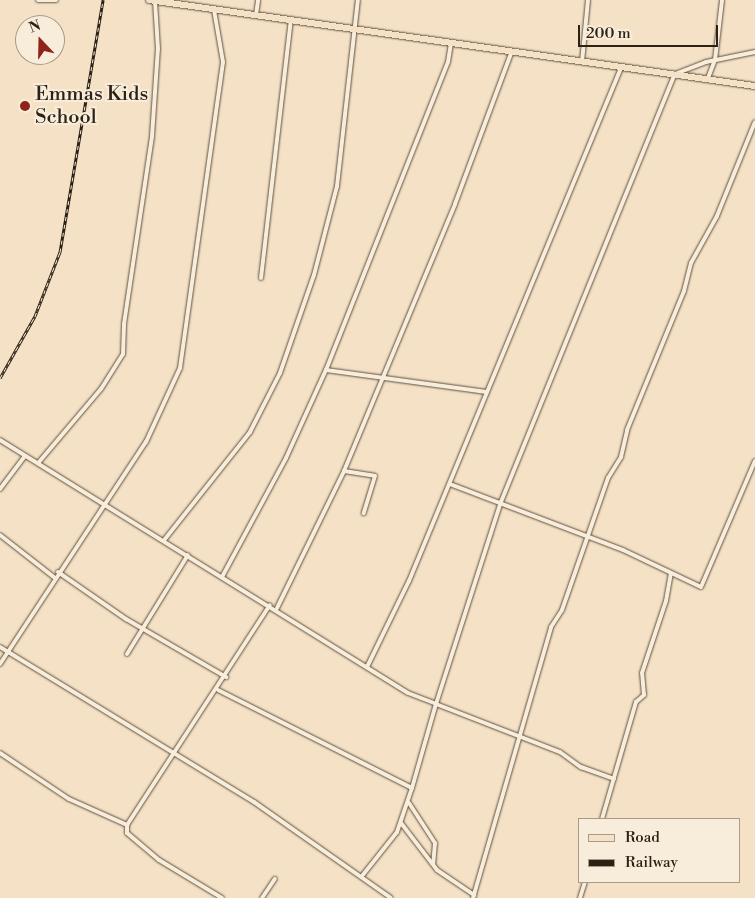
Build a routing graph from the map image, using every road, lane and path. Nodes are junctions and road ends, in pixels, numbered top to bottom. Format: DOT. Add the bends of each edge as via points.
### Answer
graph roads {
  1 [pos="38,0"];
  2 [pos="56,0"];
  3 [pos="152,0"];
  4 [pos="258,0"];
  5 [pos="358,0"];
  6 [pos="588,0"];
  7 [pos="722,0"];
  8 [pos="214,10"];
  9 [pos="256,16"];
  10 [pos="291,20"];
  11 [pos="355,31"];
  12 [pos="451,43"];
  13 [pos="512,51"];
  14 [pos="755,52"];
  15 [pos="715,60"];
  16 [pos="582,62"];
  17 [pos="621,68"];
  18 [pos="675,74"];
  19 [pos="708,78"];
  20 [pos="755,86"];
  21 [pos="755,122"];
  22 [pos="261,278"];
  23 [pos="326,370"];
  24 [pos="379,380"];
  25 [pos="487,392"];
  26 [pos="0,440"];
  27 [pos="26,456"];
  28 [pos="755,461"];
  29 [pos="39,462"];
  30 [pos="344,471"];
  31 [pos="450,484"];
  32 [pos="0,489"];
  33 [pos="104,502"];
  34 [pos="501,502"];
  35 [pos="364,514"];
  36 [pos="0,535"];
  37 [pos="584,537"];
  38 [pos="165,539"];
  39 [pos="188,556"];
  40 [pos="58,572"];
  41 [pos="670,574"];
  42 [pos="222,577"];
  43 [pos="55,578"];
  44 [pos="270,604"];
  45 [pos="277,608"];
  46 [pos="143,628"];
  47 [pos="0,647"];
  48 [pos="8,651"];
  49 [pos="127,654"];
  50 [pos="0,664"];
  51 [pos="367,667"];
  52 [pos="226,677"];
  53 [pos="218,690"];
  54 [pos="436,704"];
  55 [pos="521,738"];
  56 [pos="0,753"];
  57 [pos="175,755"];
  58 [pos="614,779"];
  59 [pos="412,788"];
  60 [pos="409,803"];
  61 [pos="602,818"];
  62 [pos="401,822"];
  63 [pos="127,825"];
  64 [pos="433,864"];
  65 [pos="362,876"];
  66 [pos="275,879"];
  67 [pos="585,883"];
  68 [pos="473,897"];
  69 [pos="222,898"];
  70 [pos="262,898"];
  71 [pos="391,898"];
  72 [pos="580,898"];
  1 -- 2 [label="street"];
  3 -- 8 [label="main road"];
  3 -- 29 [label="street" via="158,33 152,136 136,267 124,324 123,354 97,395"];
  4 -- 9 [label="street"];
  5 -- 11 [label="street"];
  6 -- 16 [label="street"];
  7 -- 15 [label="street"];
  8 -- 9 [label="main road"];
  8 -- 33 [label="street" via="223,62 180,368 151,433"];
  9 -- 10 [label="main road"];
  10 -- 11 [label="main road"];
  10 -- 22 [label="street"];
  11 -- 12 [label="main road"];
  11 -- 38 [label="street" via="337,186 314,275 280,373 250,432"];
  12 -- 13 [label="main road"];
  12 -- 23 [label="street" via="448,62"];
  13 -- 16 [label="main road"];
  13 -- 24 [label="street" via="455,204"];
  14 -- 15 [label="street"];
  15 -- 18 [label="street"];
  15 -- 19 [label="street"];
  16 -- 17 [label="main road"];
  17 -- 18 [label="main road"];
  17 -- 25 [label="street"];
  18 -- 19 [label="main road"];
  18 -- 34 [label="street"];
  19 -- 20 [label="main road"];
  21 -- 37 [label="street" via="716,216 691,263 684,291 627,430 621,457"];
  23 -- 24 [label="street"];
  23 -- 42 [label="street" via="275,481"];
  24 -- 25 [label="street"];
  24 -- 30 [label="street"];
  25 -- 31 [label="street"];
  26 -- 27 [label="street"];
  27 -- 29 [label="street"];
  27 -- 32 [label="street"];
  28 -- 41 [label="street" via="705,585 700,587"];
  29 -- 33 [label="street"];
  30 -- 35 [label="street" via="375,476"];
  30 -- 45 [label="street"];
  31 -- 34 [label="street"];
  31 -- 51 [label="street"];
  33 -- 38 [label="street"];
  33 -- 40 [label="street"];
  34 -- 37 [label="street"];
  34 -- 54 [label="street"];
  36 -- 43 [label="street"];
  37 -- 41 [label="street"];
  37 -- 55 [label="street" via="562,610 551,627"];
  38 -- 39 [label="street"];
  39 -- 42 [label="street"];
  39 -- 46 [label="street"];
  40 -- 43 [label="street"];
  40 -- 46 [label="street"];
  41 -- 58 [label="street" via="666,601 642,673 645,692 636,702"];
  42 -- 44 [label="street"];
  43 -- 48 [label="street"];
  44 -- 45 [label="street"];
  44 -- 52 [label="street"];
  45 -- 51 [label="street"];
  46 -- 49 [label="street"];
  46 -- 52 [label="street"];
  47 -- 48 [label="street"];
  48 -- 50 [label="street"];
  48 -- 57 [label="street" via="101,705"];
  51 -- 54 [label="street" via="408,693"];
  52 -- 53 [label="street"];
  53 -- 57 [label="street"];
  53 -- 59 [label="street"];
  54 -- 55 [label="street"];
  54 -- 59 [label="street"];
  55 -- 58 [label="street"];
  55 -- 68 [label="street"];
  56 -- 63 [label="street" via="69,799"];
  57 -- 63 [label="street"];
  57 -- 65 [label="street"];
  58 -- 61 [label="street"];
  59 -- 60 [label="street"];
  60 -- 62 [label="street"];
  60 -- 64 [label="street" via="435,843"];
  62 -- 64 [label="street"];
  62 -- 65 [label="street"];
  63 -- 69 [label="street" via="127,833 159,860"];
  64 -- 68 [label="street"];
  65 -- 71 [label="street"];
  66 -- 70 [label="street"];
  67 -- 72 [label="street"];
}
